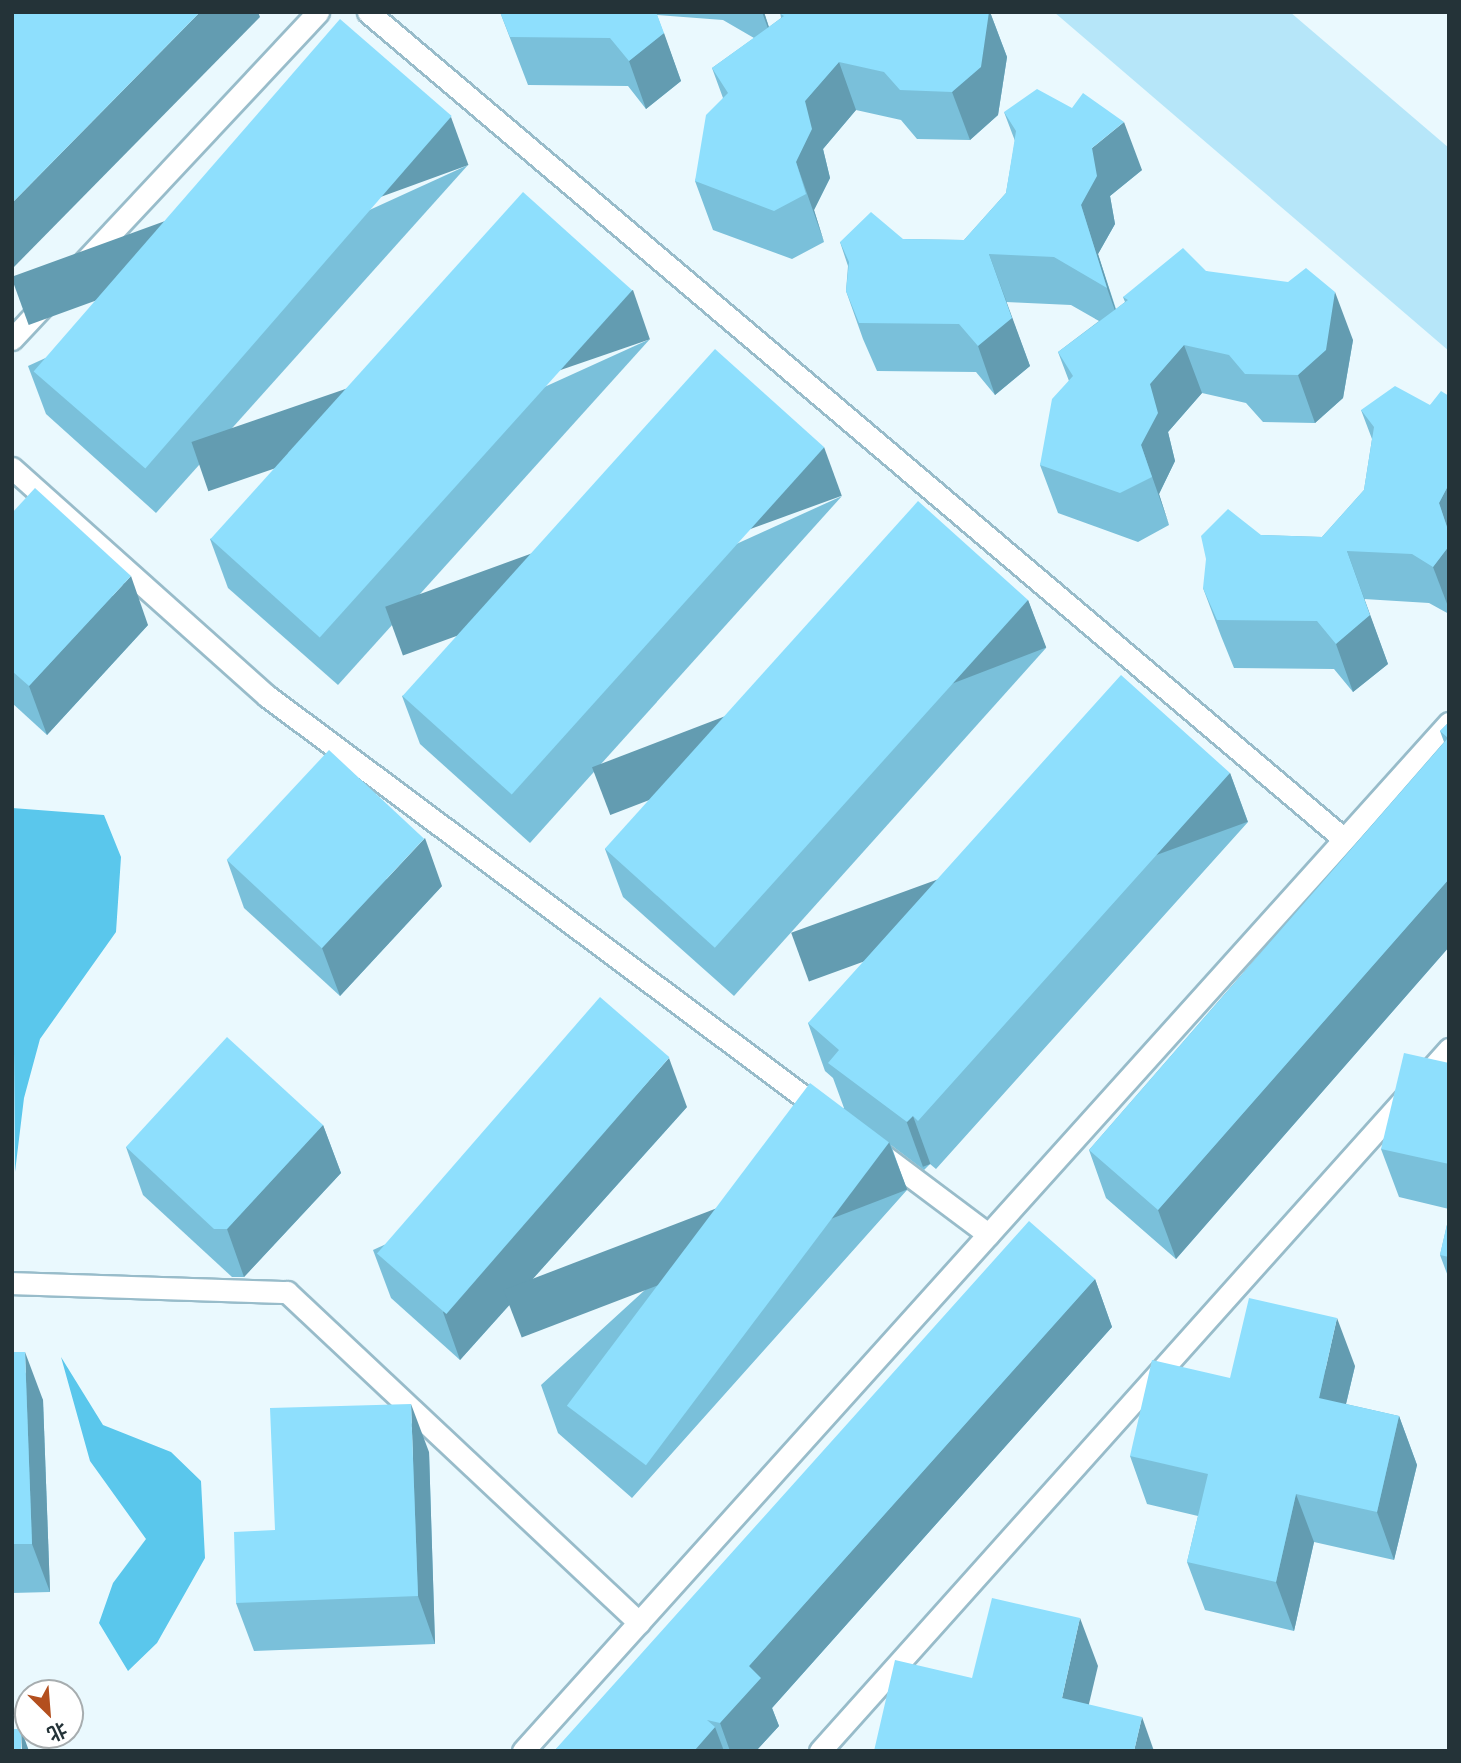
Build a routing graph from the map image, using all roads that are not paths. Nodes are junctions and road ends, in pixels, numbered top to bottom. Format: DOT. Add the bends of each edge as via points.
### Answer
graph roads {
  1 [pos="318,12"];
  2 [pos="368,12"];
  3 [pos="12,339"];
  4 [pos="12,468"];
  5 [pos="1449,723"];
  6 [pos="1344,839"];
  7 [pos="1449,1049"];
  8 [pos="988,1234"];
  9 [pos="12,1283"];
  10 [pos="639,1623"];
  11 [pos="523,1751"];
  12 [pos="820,1751"];
  1 -- 3 [label="lane"];
  2 -- 6 [label="lane"];
  4 -- 8 [label="lane" via="267,696"];
  5 -- 6 [label="lane"];
  6 -- 8 [label="lane"];
  7 -- 12 [label="lane"];
  8 -- 10 [label="lane"];
  9 -- 10 [label="lane" via="287,1292"];
  10 -- 11 [label="lane"];
}
